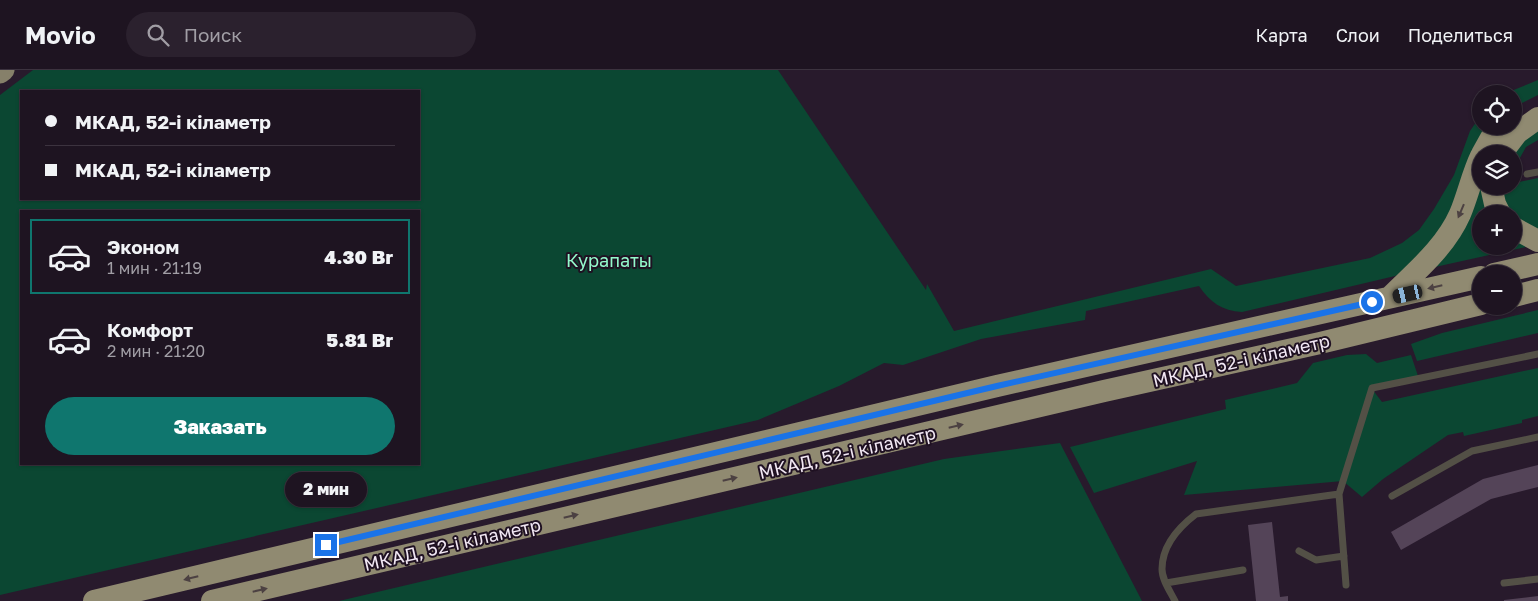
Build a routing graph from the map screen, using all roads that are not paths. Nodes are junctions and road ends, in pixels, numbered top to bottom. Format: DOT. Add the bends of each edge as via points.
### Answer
graph roads {
  1 [pos="4,70"];
  2 [pos="0,73"];
  3 [pos="1538,102"];
  4 [pos="1522,110"];
  5 [pos="1538,118"];
  6 [pos="1507,145"];
  7 [pos="1538,172"];
  8 [pos="1527,174"];
  9 [pos="1472,182"];
  10 [pos="1522,232"];
  11 [pos="1538,241"];
  12 [pos="1538,264"];
  13 [pos="1522,268"];
  14 [pos="1472,279"];
  15 [pos="1538,290"];
  16 [pos="1522,294"];
  17 [pos="1389,298"];
  18 [pos="1472,306"];
  19 [pos="1538,354"];
  20 [pos="1538,437"];
  21 [pos="1339,494"];
  22 [pos="1392,496"];
  23 [pos="1299,551"];
  24 [pos="1344,556"];
  25 [pos="1243,570"];
  26 [pos="1538,579"];
  27 [pos="1166,583"];
  28 [pos="1504,583"];
  29 [pos="1346,585"];
  30 [pos="94,601"];
  31 [pos="212,601"];
  32 [pos="1175,601"];
  1 -- 2 [label="main road"];
  3 -- 4 [label="highway"];
  5 -- 6 [label="highway" via="1517,133"];
  7 -- 8 [label="lane"];
  9 -- 17 [label="highway, one-way" via="1449,234"];
  10 -- 11 [label="highway"];
  12 -- 13 [label="highway"];
  14 -- 17 [label="highway, МКАД, 52-і кіламетр, one-way"];
  15 -- 16 [label="highway"];
  17 -- 30 [label="highway, МКАД, 52-і кіламетр, one-way" via="997,386"];
  31 -- 18 [label="highway, МКАД, 52-і кіламетр, one-way"];
  19 -- 21 [label="lane" via="1372,388"];
  20 -- 22 [label="lane" via="1472,451"];
  21 -- 24 [label="lane"];
  21 -- 27 [label="lane" via="1196,514 1181,526 1164,554 1162,570"];
  23 -- 24 [label="lane" via="1316,560"];
  24 -- 29 [label="lane"];
  25 -- 27 [label="lane"];
  26 -- 28 [label="lane"];
  27 -- 32 [label="lane"];
}
